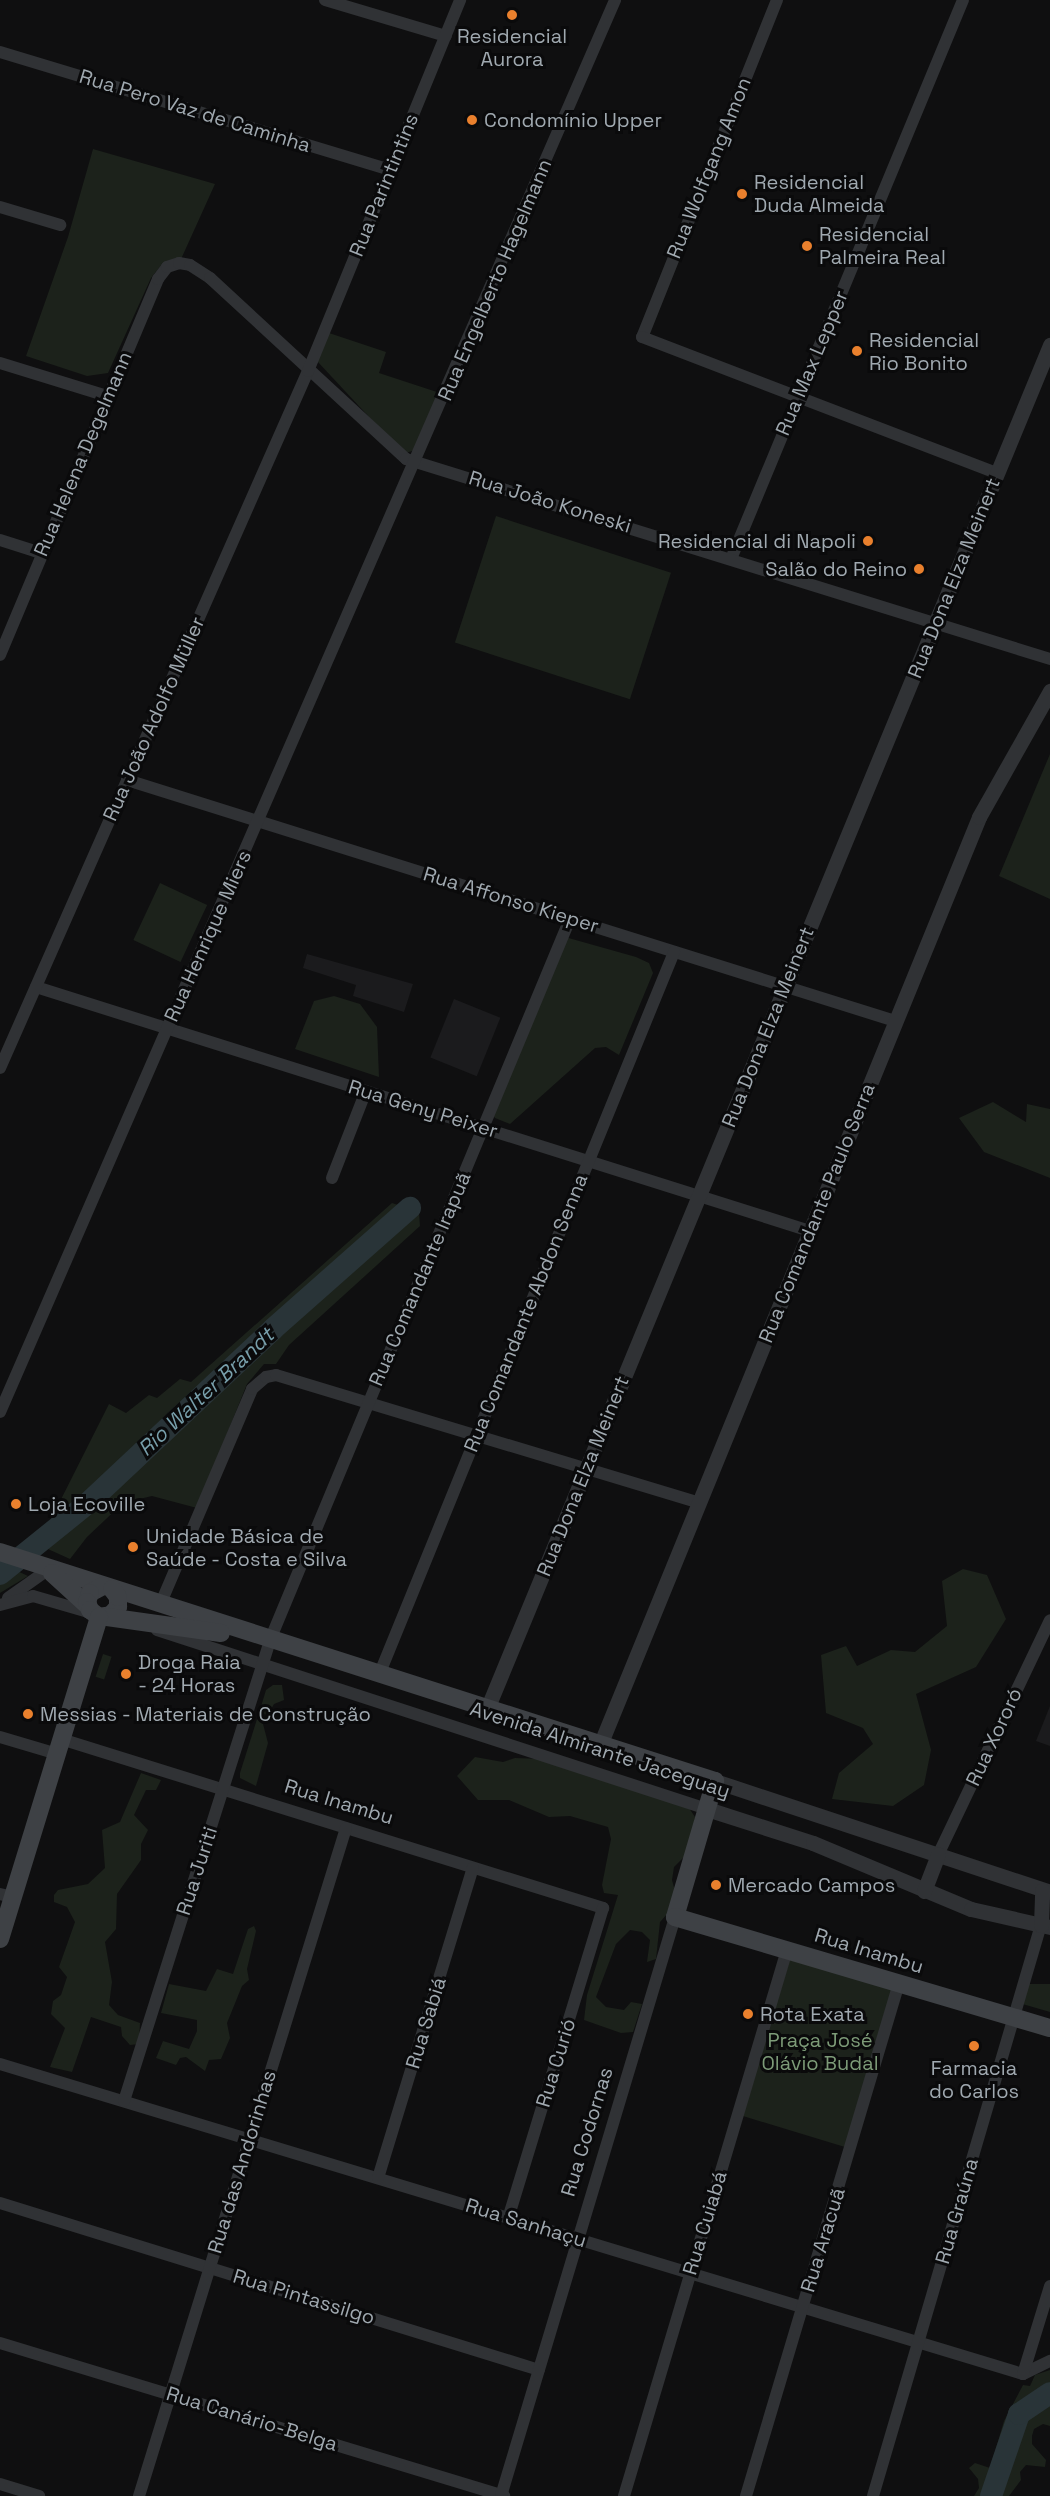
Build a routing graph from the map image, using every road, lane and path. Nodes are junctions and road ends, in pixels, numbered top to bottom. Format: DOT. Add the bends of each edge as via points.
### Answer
graph roads {
  1 [pos="325,0"];
  2 [pos="460,0"];
  3 [pos="615,0"];
  4 [pos="777,0"];
  5 [pos="963,0"];
  6 [pos="446,36"];
  7 [pos="0,52"];
  8 [pos="390,170"];
  9 [pos="0,207"];
  10 [pos="60,225"];
  11 [pos="179,263"];
  12 [pos="1050,345"];
  13 [pos="0,363"];
  14 [pos="308,371"];
  15 [pos="107,396"];
  16 [pos="798,397"];
  17 [pos="417,461"];
  18 [pos="997,472"];
  19 [pos="0,540"];
  20 [pos="41,553"];
  21 [pos="731,559"];
  22 [pos="935,623"];
  23 [pos="0,655"];
  24 [pos="1050,658"];
  25 [pos="1050,690"];
  26 [pos="127,780"];
  27 [pos="259,822"];
  28 [pos="570,919"];
  29 [pos="674,951"];
  30 [pos="785,986"];
  31 [pos="36,987"];
  32 [pos="895,1021"];
  33 [pos="168,1029"];
  34 [pos="0,1068"];
  35 [pos="366,1091"];
  36 [pos="483,1128"];
  37 [pos="588,1161"];
  38 [pos="332,1178"];
  39 [pos="699,1196"];
  40 [pos="810,1231"];
  41 [pos="369,1402"];
  42 [pos="0,1412"];
  43 [pos="477,1435"];
  44 [pos="586,1468"];
  45 [pos="699,1503"];
  46 [pos="9,1556"];
  47 [pos="49,1569"];
  48 [pos="107,1588"];
  49 [pos="0,1605"];
  50 [pos="160,1605"];
  51 [pos="96,1614"];
  52 [pos="1050,1620"];
  53 [pos="133,1622"];
  54 [pos="270,1640"];
  55 [pos="262,1664"];
  56 [pos="379,1674"];
  57 [pos="487,1709"];
  58 [pos="0,1737"];
  59 [pos="600,1745"];
  60 [pos="59,1747"];
  61 [pos="715,1782"];
  62 [pos="223,1789"];
  63 [pos="707,1809"];
  64 [pos="346,1828"];
  65 [pos="938,1855"];
  66 [pos="473,1868"];
  67 [pos="924,1891"];
  68 [pos="1046,1891"];
  69 [pos="6,1896"];
  70 [pos="603,1908"];
  71 [pos="675,1917"];
  72 [pos="1045,1926"];
  73 [pos="0,1939"];
  74 [pos="787,1950"];
  75 [pos="899,1983"];
  76 [pos="1013,2017"];
  77 [pos="1050,2028"];
  78 [pos="0,2064"];
  79 [pos="124,2101"];
  80 [pos="249,2139"];
  81 [pos="378,2178"];
  82 [pos="0,2203"];
  83 [pos="508,2218"];
  84 [pos="578,2239"];
  85 [pos="210,2268"];
  86 [pos="690,2273"];
  87 [pos="1050,2286"];
  88 [pos="803,2307"];
  89 [pos="918,2342"];
  90 [pos="0,2343"];
  91 [pos="1050,2361"];
  92 [pos="539,2370"];
  93 [pos="1023,2374"];
  94 [pos="171,2395"];
  95 [pos="0,2484"];
  96 [pos="39,2496"];
  97 [pos="139,2496"];
  98 [pos="502,2496"];
  99 [pos="624,2496"];
  100 [pos="746,2496"];
  101 [pos="873,2496"];
  1 -- 6 [label="street"];
  2 -- 6 [label="street, Rua Parintintins"];
  3 -- 17 [label="street, Rua Engelberto Hagelmann"];
  4 -- 16 [label="street, Rua Wolfgang Amon" via="642,337"];
  5 -- 16 [label="street, Rua Max Lepper"];
  6 -- 8 [label="street, Rua Parintintins"];
  7 -- 8 [label="street, Rua Pero Vaz de Caminha"];
  8 -- 14 [label="street, Rua Parintintins"];
  9 -- 10 [label="street"];
  11 -- 14 [label="street, Rua João Koneski" via="210,278"];
  11 -- 15 [label="street, Rua Helena Degelmann" via="162,272"];
  12 -- 18 [label="street, Rua Dona Elza Meinert"];
  13 -- 15 [label="street"];
  14 -- 17 [label="street, Rua João Koneski" via="399,455"];
  14 -- 26 [label="street, Rua João Adolfo Müller"];
  15 -- 20 [label="street, Rua Helena Degelmann"];
  16 -- 18 [label="street"];
  16 -- 21 [label="street, Rua Max Lepper"];
  17 -- 21 [label="street, Rua João Koneski"];
  17 -- 27 [label="street, Rua Henrique Miers"];
  18 -- 22 [label="street, Rua Dona Elza Meinert"];
  19 -- 20 [label="street"];
  20 -- 23 [label="street, Rua Helena Degelmann"];
  21 -- 22 [label="street, Rua João Koneski"];
  22 -- 24 [label="street, Rua João Koneski"];
  22 -- 30 [label="street, Rua Dona Elza Meinert"];
  25 -- 32 [label="street, Rua Comandante Paulo Serra" via="979,817"];
  26 -- 27 [label="street, Rua Affonso Kieper"];
  26 -- 31 [label="street, Rua João Adolfo Müller"];
  27 -- 28 [label="street, Rua Affonso Kieper"];
  27 -- 33 [label="street, Rua Henrique Miers"];
  28 -- 29 [label="street, Rua Affonso Kieper"];
  28 -- 36 [label="street, Rua Comandante Irapuã"];
  29 -- 30 [label="street, Rua Affonso Kieper"];
  29 -- 37 [label="street, Rua Comandante Abdon Senna"];
  30 -- 32 [label="street, Rua Affonso Kieper"];
  30 -- 39 [label="street, Rua Dona Elza Meinert"];
  31 -- 33 [label="street, Rua Geny Peixer"];
  31 -- 34 [label="street, Rua João Adolfo Müller"];
  32 -- 40 [label="street, Rua Comandante Paulo Serra"];
  33 -- 35 [label="street, Rua Geny Peixer"];
  33 -- 42 [label="street, Rua Henrique Miers"];
  35 -- 36 [label="street, Rua Geny Peixer"];
  35 -- 38 [label="street"];
  36 -- 37 [label="street, Rua Geny Peixer"];
  36 -- 41 [label="street, Rua Comandante Irapuã"];
  37 -- 39 [label="street, Rua Geny Peixer"];
  37 -- 43 [label="street, Rua Comandante Abdon Senna"];
  39 -- 40 [label="street, Rua Geny Peixer"];
  39 -- 44 [label="street, Rua Dona Elza Meinert"];
  40 -- 45 [label="street, Rua Comandante Paulo Serra"];
  41 -- 43 [label="street"];
  41 -- 50 [label="street" via="288,1377 266,1377 252,1389"];
  41 -- 54 [label="street, Rua Comandante Irapuã"];
  43 -- 44 [label="street"];
  43 -- 56 [label="street, Rua Comandante Abdon Senna"];
  44 -- 45 [label="street"];
  44 -- 57 [label="street, Rua Dona Elza Meinert"];
  45 -- 59 [label="street, Rua Comandante Paulo Serra"];
  46 -- 47 [label="main road, Avenida Almirante Jaceguay"];
  47 -- 48 [label="main road, Avenida Almirante Jaceguay"];
  47 -- 49 [label="street"];
  47 -- 51 [label="main road"];
  48 -- 50 [label="main road, Avenida Almirante Jaceguay"];
  48 -- 51 [label="main road" via="90,1593"];
  48 -- 51 [label="main road" via="118,1597 118,1607"];
  49 -- 51 [label="street, Avenida Almirante Jaceguay" via="33,1596"];
  50 -- 54 [label="main road, Avenida Almirante Jaceguay"];
  51 -- 53 [label="main road, Avenida Almirante Jaceguay"];
  51 -- 60 [label="main road"];
  52 -- 65 [label="street, Rua Xororó"];
  53 -- 54 [label="main road, Avenida Almirante Jaceguay"];
  53 -- 55 [label="street, Avenida Almirante Jaceguay"];
  54 -- 55 [label="street, Rua Juriti"];
  54 -- 56 [label="main road, Avenida Almirante Jaceguay"];
  55 -- 62 [label="street, Rua Juriti"];
  55 -- 63 [label="street, Avenida Almirante Jaceguay"];
  56 -- 57 [label="main road, Avenida Almirante Jaceguay"];
  57 -- 59 [label="main road, Avenida Almirante Jaceguay"];
  58 -- 60 [label="street, Rua Inambu"];
  59 -- 61 [label="main road, Avenida Almirante Jaceguay"];
  60 -- 62 [label="street, Rua Inambu"];
  60 -- 69 [label="main road"];
  61 -- 63 [label="main road, Rua Codornas"];
  61 -- 65 [label="street, Avenida Almirante Jaceguay"];
  62 -- 64 [label="street, Rua Inambu"];
  62 -- 79 [label="street, Rua Juriti"];
  63 -- 67 [label="street, Avenida Almirante Jaceguay" via="813,1843"];
  63 -- 71 [label="main road, Rua Codornas"];
  64 -- 66 [label="street, Rua Inambu"];
  64 -- 80 [label="street, Rua das Andorinhas"];
  65 -- 67 [label="street"];
  65 -- 68 [label="street, Avenida Almirante Jaceguay"];
  66 -- 70 [label="street, Rua Inambu"];
  66 -- 81 [label="street, Rua Sabiá"];
  67 -- 72 [label="street, Avenida Almirante Jaceguay" via="971,1910"];
  68 -- 72 [label="street"];
  69 -- 73 [label="main road"];
  70 -- 83 [label="street, Rua Curió"];
  71 -- 74 [label="main road, Rua Inambu"];
  71 -- 84 [label="street, Rua Codornas"];
  72 -- 76 [label="street, Rua Graúna"];
  74 -- 75 [label="main road, Rua Inambu"];
  74 -- 86 [label="street, Rua Cuiabá"];
  75 -- 76 [label="main road, Rua Inambu"];
  75 -- 88 [label="street, Rua Aracuã"];
  76 -- 77 [label="main road, Rua Inambu"];
  76 -- 89 [label="street, Rua Graúna"];
  78 -- 79 [label="street, Rua Sanhaçu"];
  79 -- 80 [label="street, Rua Sanhaçu"];
  80 -- 81 [label="street, Rua Sanhaçu"];
  80 -- 85 [label="street, Rua das Andorinhas"];
  81 -- 83 [label="street, Rua Sanhaçu"];
  82 -- 85 [label="street, Rua Pintassilgo"];
  83 -- 84 [label="street, Rua Sanhaçu"];
  84 -- 86 [label="street, Rua Sanhaçu"];
  84 -- 92 [label="street, Rua Codornas"];
  85 -- 92 [label="street, Rua Pintassilgo"];
  85 -- 94 [label="street, Rua das Andorinhas"];
  86 -- 88 [label="street, Rua Sanhaçu"];
  86 -- 99 [label="street, Rua Cuiabá"];
  87 -- 93 [label="street"];
  88 -- 89 [label="street, Rua Sanhaçu"];
  88 -- 100 [label="street, Rua Aracuã"];
  89 -- 93 [label="street, Rua Sanhaçu"];
  89 -- 101 [label="street, Rua Graúna"];
  90 -- 94 [label="street, Rua Canário-Belga"];
  91 -- 93 [label="street"];
  92 -- 98 [label="street, Rua Codornas"];
  94 -- 97 [label="street, Rua das Andorinhas"];
  94 -- 98 [label="street, Rua Canário-Belga"];
  95 -- 96 [label="street"];
}
